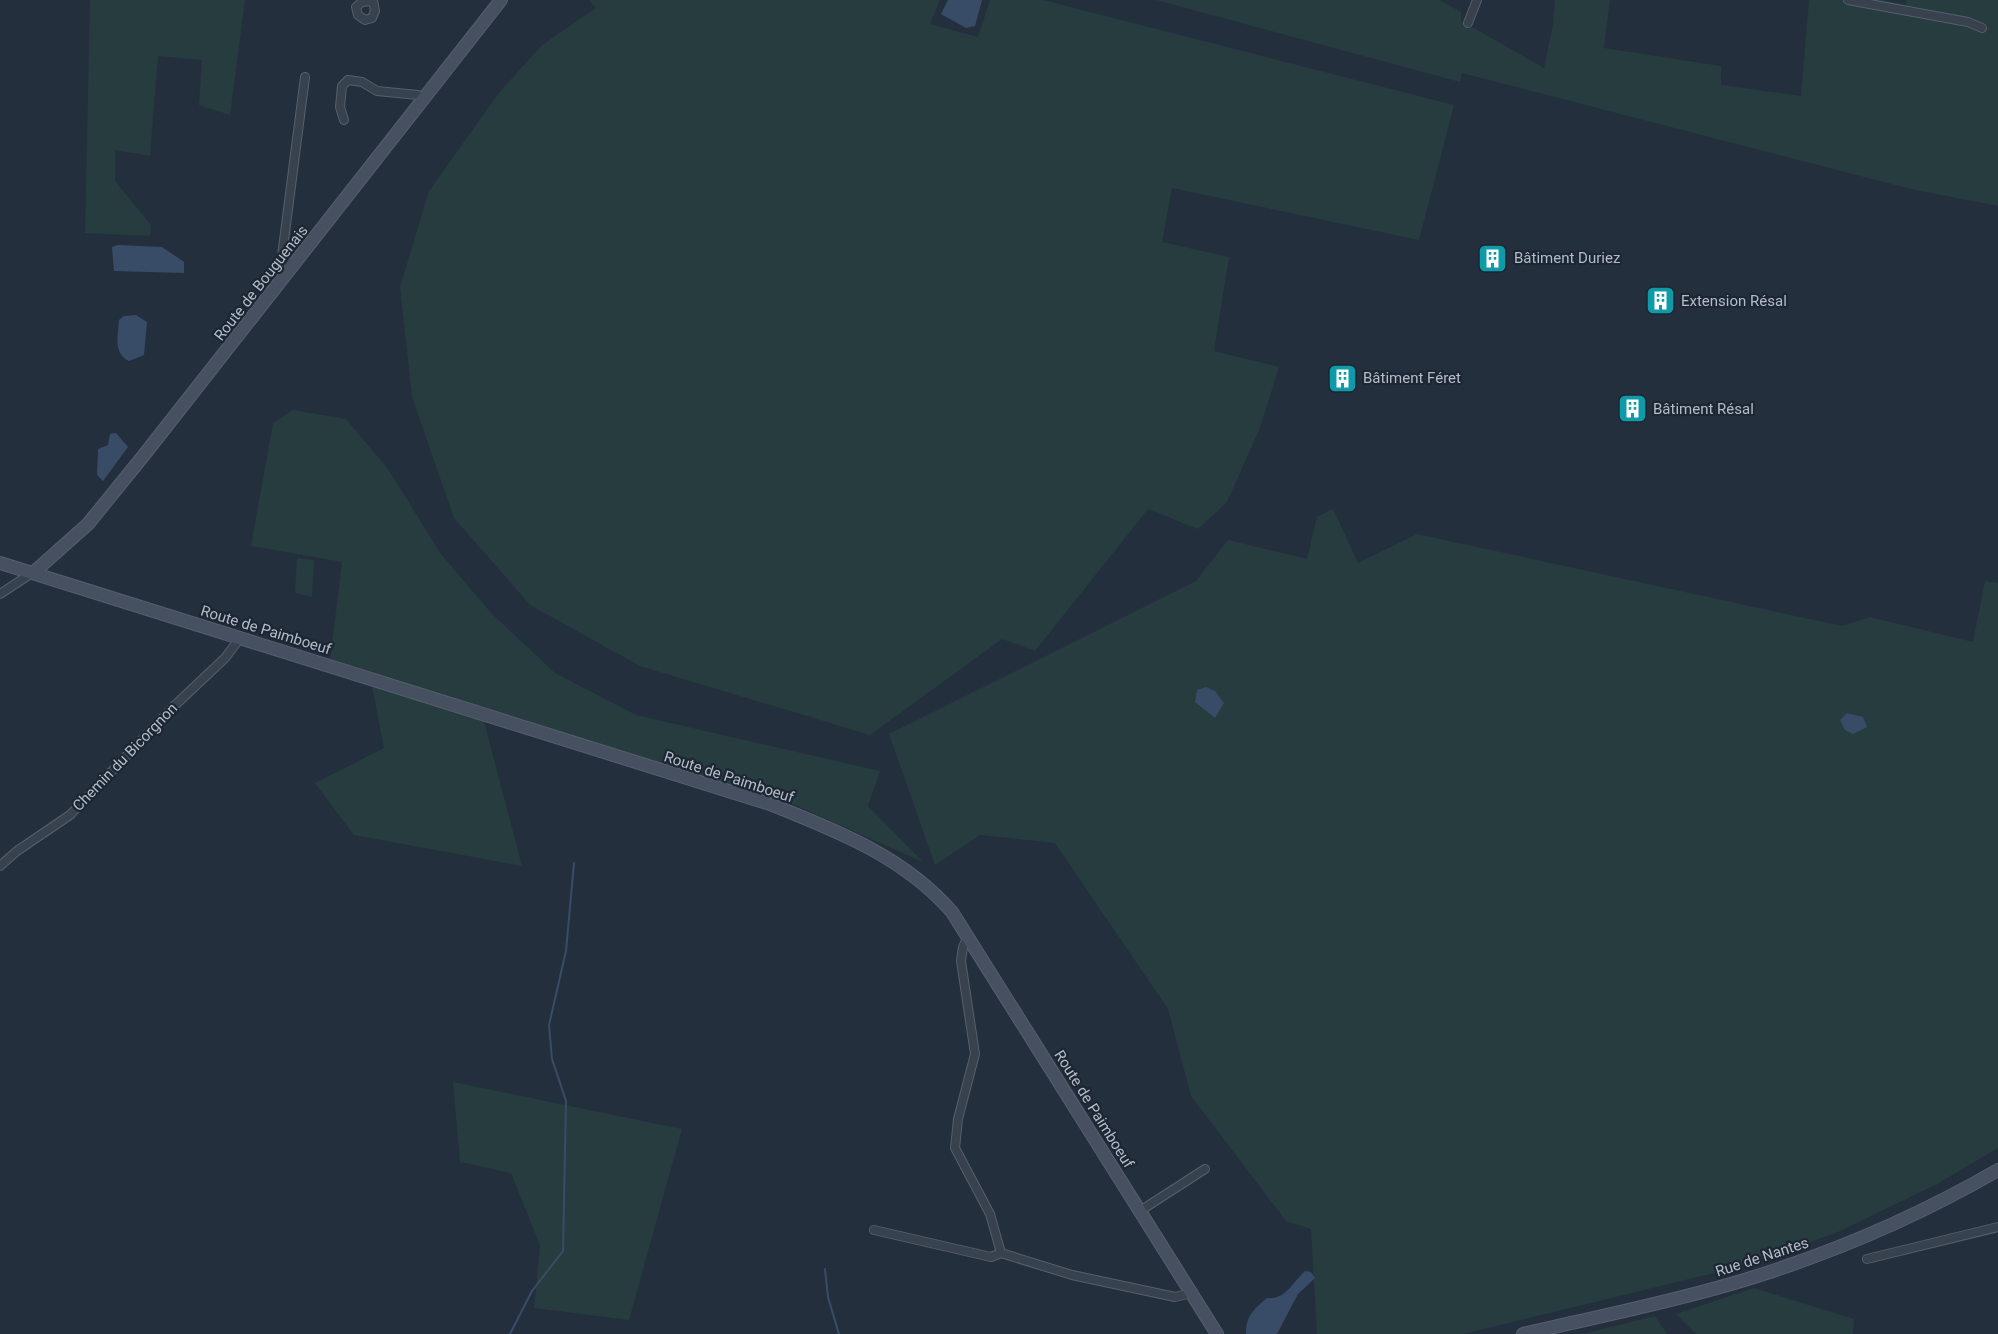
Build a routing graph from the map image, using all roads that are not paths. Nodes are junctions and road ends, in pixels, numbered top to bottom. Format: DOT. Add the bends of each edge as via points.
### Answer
graph roads {
  1 [pos="501,0"];
  2 [pos="1477,0"];
  3 [pos="1848,0"];
  4 [pos="1468,23"];
  5 [pos="1982,28"];
  6 [pos="305,77"];
  7 [pos="424,99"];
  8 [pos="344,120"];
  9 [pos="292,267"];
  10 [pos="0,563"];
  11 [pos="33,573"];
  12 [pos="0,594"];
  13 [pos="240,638"];
  14 [pos="0,866"];
  15 [pos="968,936"];
  16 [pos="1205,1170"];
  17 [pos="1998,1170"];
  18 [pos="1140,1211"];
  19 [pos="1998,1227"];
  20 [pos="874,1230"];
  21 [pos="1001,1253"];
  22 [pos="1867,1259"];
  23 [pos="1191,1293"];
  24 [pos="1217,1334"];
  25 [pos="1523,1334"];
  1 -- 7 [label="street, Route de Bouguenais"];
  2 -- 4 [label="street"];
  3 -- 5 [label="street" via="1968,22"];
  6 -- 9 [label="street" via="282,256"];
  7 -- 8 [label="street" via="377,91 362,82 348,80 342,86 340,107"];
  7 -- 9 [label="street, Route de Bouguenais"];
  9 -- 11 [label="street, Route de Bouguenais" via="88,524"];
  10 -- 11 [label="street, Route de Paimboeuf"];
  11 -- 12 [label="street"];
  11 -- 13 [label="street, Route de Paimboeuf"];
  13 -- 14 [label="street, Chemin du Bicorgnon" via="225,658 70,815"];
  13 -- 15 [label="street, Route de Paimboeuf" via="770,804 845,834 923,882 952,912"];
  15 -- 18 [label="street, Route de Paimboeuf"];
  15 -- 21 [label="street" via="961,961 975,1054 958,1119 955,1148 990,1214"];
  16 -- 18 [label="street"];
  17 -- 25 [label="street, Rue de Nantes" via="1877,1230 1760,1275"];
  18 -- 23 [label="street, Route de Paimboeuf"];
  19 -- 22 [label="street"];
  20 -- 21 [label="street" via="991,1257"];
  21 -- 23 [label="street" via="1072,1275 1164,1295 1180,1297"];
  23 -- 24 [label="street, Route de Paimboeuf"];
}
